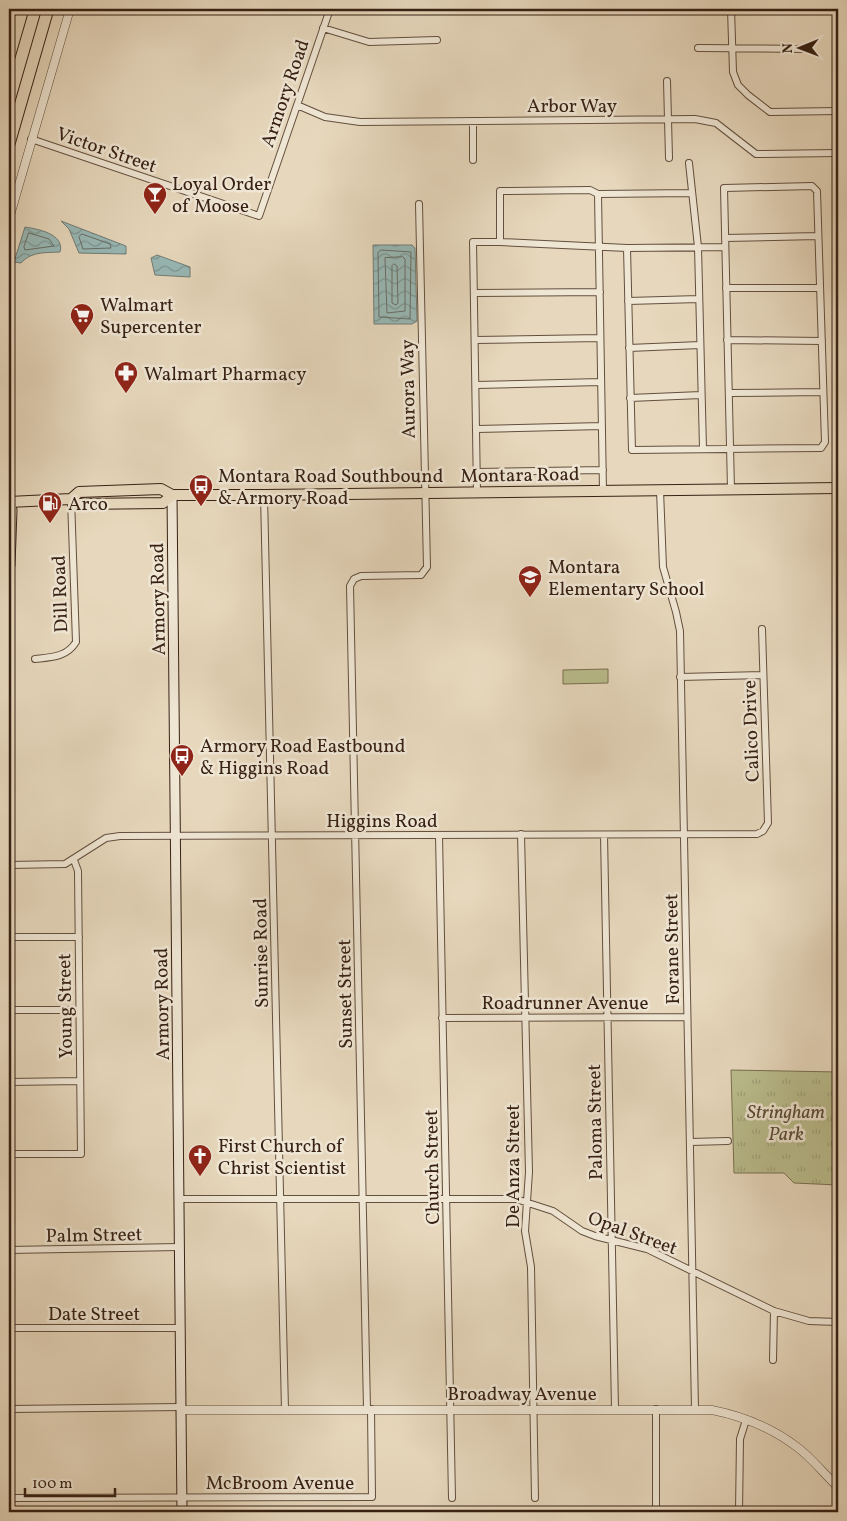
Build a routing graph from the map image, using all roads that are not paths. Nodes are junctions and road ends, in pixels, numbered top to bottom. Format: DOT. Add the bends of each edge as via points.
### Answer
graph roads {
  1 [pos="23,9"];
  2 [pos="48,9"];
  3 [pos="70,9"];
  4 [pos="330,9"];
  5 [pos="731,9"];
  6 [pos="323,28"];
  7 [pos="437,40"];
  8 [pos="698,48"];
  9 [pos="732,48"];
  10 [pos="809,49"];
  11 [pos="9,57"];
  12 [pos="667,81"];
  13 [pos="297,105"];
  14 [pos="838,111"];
  15 [pos="668,119"];
  16 [pos="473,121"];
  17 [pos="31,139"];
  18 [pos="9,144"];
  19 [pos="838,153"];
  20 [pos="669,158"];
  21 [pos="473,160"];
  22 [pos="689,163"];
  23 [pos="692,193"];
  24 [pos="598,194"];
  25 [pos="419,204"];
  26 [pos="259,216"];
  27 [pos="9,220"];
  28 [pos="818,236"];
  29 [pos="725,238"];
  30 [pos="500,242"];
  31 [pos="599,245"];
  32 [pos="698,247"];
  33 [pos="725,247"];
  34 [pos="627,248"];
  35 [pos="726,288"];
  36 [pos="820,288"];
  37 [pos="600,292"];
  38 [pos="474,293"];
  39 [pos="699,299"];
  40 [pos="628,301"];
  41 [pos="600,338"];
  42 [pos="475,340"];
  43 [pos="727,340"];
  44 [pos="822,341"];
  45 [pos="700,345"];
  46 [pos="629,348"];
  47 [pos="601,382"];
  48 [pos="476,385"];
  49 [pos="823,392"];
  50 [pos="729,393"];
  51 [pos="701,395"];
  52 [pos="630,398"];
  53 [pos="602,426"];
  54 [pos="477,429"];
  55 [pos="703,448"];
  56 [pos="730,449"];
  57 [pos="603,470"];
  58 [pos="477,472"];
  59 [pos="838,488"];
  60 [pos="731,489"];
  61 [pos="660,490"];
  62 [pos="603,491"];
  63 [pos="477,492"];
  64 [pos="425,493"];
  65 [pos="172,495"];
  66 [pos="264,495"];
  67 [pos="71,499"];
  68 [pos="9,502"];
  69 [pos="9,565"];
  70 [pos="354,579"];
  71 [pos="762,630"];
  72 [pos="35,658"];
  73 [pos="763,675"];
  74 [pos="680,677"];
  75 [pos="763,831"];
  76 [pos="521,834"];
  77 [pos="439,835"];
  78 [pos="604,835"];
  79 [pos="684,835"];
  80 [pos="176,836"];
  81 [pos="273,836"];
  82 [pos="356,836"];
  83 [pos="74,860"];
  84 [pos="9,865"];
  85 [pos="9,937"];
  86 [pos="79,937"];
  87 [pos="9,1010"];
  88 [pos="79,1010"];
  89 [pos="607,1017"];
  90 [pos="687,1017"];
  91 [pos="442,1018"];
  92 [pos="525,1018"];
  93 [pos="80,1081"];
  94 [pos="9,1082"];
  95 [pos="728,1141"];
  96 [pos="690,1142"];
  97 [pos="9,1154"];
  98 [pos="179,1199"];
  99 [pos="280,1199"];
  100 [pos="364,1199"];
  101 [pos="447,1199"];
  102 [pos="527,1202"];
  103 [pos="612,1240"];
  104 [pos="179,1247"];
  105 [pos="9,1250"];
  106 [pos="692,1271"];
  107 [pos="774,1311"];
  108 [pos="838,1322"];
  109 [pos="9,1328"];
  110 [pos="180,1328"];
  111 [pos="773,1360"];
  112 [pos="9,1409"];
  113 [pos="181,1409"];
  114 [pos="369,1409"];
  115 [pos="450,1409"];
  116 [pos="616,1409"];
  117 [pos="656,1409"];
  118 [pos="695,1409"];
  119 [pos="285,1410"];
  120 [pos="534,1410"];
  121 [pos="746,1420"];
  122 [pos="838,1487"];
  123 [pos="182,1497"];
  124 [pos="372,1497"];
  125 [pos="9,1498"];
  126 [pos="452,1498"];
  127 [pos="535,1498"];
  128 [pos="182,1512"];
  129 [pos="656,1512"];
  130 [pos="739,1512"];
  1 -- 11 [label="highway"];
  2 -- 18 [label="highway"];
  3 -- 17 [label="street"];
  4 -- 6 [label="street, Armory Road"];
  5 -- 9 [label="street"];
  6 -- 7 [label="street" via="369,42"];
  6 -- 13 [label="street, Armory Road"];
  8 -- 9 [label="street"];
  9 -- 10 [label="street"];
  9 -- 14 [label="street" via="733,72 738,85 763,109 779,113"];
  12 -- 15 [label="street"];
  13 -- 16 [label="street, Arbor Way" via="325,117 360,122"];
  13 -- 26 [label="street, Armory Road"];
  15 -- 16 [label="street, Arbor Way"];
  15 -- 19 [label="street, Arbor Way" via="716,123 756,154"];
  15 -- 20 [label="street"];
  16 -- 21 [label="street"];
  17 -- 26 [label="street, Victor Street"];
  17 -- 27 [label="street"];
  22 -- 23 [label="street"];
  23 -- 24 [label="street"];
  23 -- 32 [label="street"];
  24 -- 30 [label="street" via="590,190 500,191"];
  24 -- 31 [label="street"];
  25 -- 64 [label="street, Aurora Way"];
  28 -- 29 [label="street"];
  28 -- 29 [label="street" via="817,191 812,186 724,188"];
  28 -- 36 [label="street"];
  29 -- 33 [label="street"];
  30 -- 31 [label="street"];
  30 -- 38 [label="street" via="473,242"];
  31 -- 34 [label="street"];
  31 -- 37 [label="street"];
  32 -- 33 [label="street"];
  32 -- 34 [label="street"];
  32 -- 39 [label="street"];
  33 -- 35 [label="street"];
  34 -- 40 [label="street"];
  35 -- 36 [label="street"];
  35 -- 43 [label="street"];
  36 -- 44 [label="street"];
  37 -- 38 [label="street"];
  37 -- 41 [label="street"];
  38 -- 42 [label="street"];
  39 -- 40 [label="street"];
  39 -- 45 [label="street"];
  40 -- 46 [label="street"];
  41 -- 42 [label="street"];
  41 -- 47 [label="street"];
  42 -- 48 [label="street"];
  43 -- 44 [label="street"];
  43 -- 50 [label="street"];
  44 -- 49 [label="street"];
  45 -- 46 [label="street"];
  45 -- 51 [label="street"];
  46 -- 52 [label="street"];
  47 -- 48 [label="street"];
  47 -- 53 [label="street"];
  48 -- 54 [label="street"];
  49 -- 50 [label="street"];
  49 -- 56 [label="street" via="825,442 821,448"];
  50 -- 56 [label="street"];
  51 -- 52 [label="street"];
  51 -- 55 [label="street"];
  52 -- 55 [label="street" via="632,450"];
  53 -- 54 [label="street"];
  53 -- 57 [label="street"];
  54 -- 58 [label="street"];
  55 -- 56 [label="street"];
  56 -- 60 [label="street"];
  57 -- 58 [label="street"];
  57 -- 62 [label="street"];
  58 -- 63 [label="street"];
  59 -- 60 [label="main road, Montara Road"];
  60 -- 61 [label="main road, Montara Road"];
  61 -- 62 [label="main road, Montara Road"];
  61 -- 74 [label="street, Forane Street" via="663,567 678,622"];
  62 -- 63 [label="main road, Montara Road"];
  63 -- 64 [label="main road, Montara Road"];
  64 -- 66 [label="main road, Montara Road"];
  64 -- 70 [label="street, Aurora Way" via="426,572 422,575 361,576"];
  65 -- 66 [label="main road, Montara Road"];
  65 -- 67 [label="main road, Montara Road" via="161,489 78,492"];
  65 -- 80 [label="main road, Armory Road"];
  66 -- 81 [label="street, Sunrise Road"];
  67 -- 68 [label="main road, Montara Road"];
  67 -- 72 [label="street, Dill Road" via="76,642 70,651"];
  68 -- 69 [label="highway"];
  70 -- 82 [label="street, Sunset Street" via="350,586"];
  71 -- 73 [label="street, Calico Drive"];
  73 -- 74 [label="street"];
  73 -- 75 [label="street, Calico Drive" via="768,823"];
  74 -- 79 [label="street, Forane Street"];
  75 -- 79 [label="street, Higgins Road" via="757,834"];
  76 -- 77 [label="street, Higgins Road"];
  76 -- 78 [label="street, Higgins Road"];
  76 -- 92 [label="street, De Anza Street"];
  77 -- 82 [label="street, Higgins Road"];
  77 -- 91 [label="street, Church Street"];
  78 -- 79 [label="street, Higgins Road"];
  78 -- 89 [label="street, Paloma Street"];
  79 -- 90 [label="street, Forane Street"];
  80 -- 81 [label="street, Higgins Road"];
  80 -- 83 [label="street, Higgins Road" via="106,838"];
  80 -- 98 [label="main road, Armory Road"];
  81 -- 82 [label="street, Higgins Road"];
  81 -- 99 [label="street, Sunrise Road"];
  82 -- 100 [label="street, Sunset Street"];
  83 -- 84 [label="street, Higgins Road" via="57,865"];
  83 -- 86 [label="street, Young Street" via="78,871"];
  85 -- 86 [label="street"];
  86 -- 88 [label="street, Young Street"];
  87 -- 88 [label="street"];
  88 -- 93 [label="street, Young Street"];
  89 -- 90 [label="street, Roadrunner Avenue"];
  89 -- 92 [label="street, Roadrunner Avenue"];
  89 -- 103 [label="street, Paloma Street"];
  90 -- 96 [label="street, Forane Street"];
  91 -- 92 [label="street, Roadrunner Avenue"];
  91 -- 101 [label="street, Church Street"];
  92 -- 102 [label="street, De Anza Street"];
  93 -- 94 [label="street"];
  93 -- 97 [label="street, Young Street" via="81,1154"];
  95 -- 96 [label="street"];
  96 -- 106 [label="street, Forane Street"];
  98 -- 99 [label="street, Opal Street"];
  98 -- 104 [label="main road, Armory Road"];
  99 -- 100 [label="street, Opal Street"];
  99 -- 119 [label="street, Sunrise Road"];
  100 -- 101 [label="street, Opal Street"];
  100 -- 114 [label="street, Sunset Street"];
  101 -- 102 [label="street, Opal Street" via="503,1198"];
  101 -- 115 [label="street, Church Street"];
  102 -- 103 [label="street, Opal Street" via="553,1211 582,1231"];
  102 -- 120 [label="street, De Anza Street" via="525,1231 531,1267"];
  103 -- 106 [label="street, Opal Street" via="647,1249"];
  103 -- 116 [label="street, Paloma Street"];
  104 -- 105 [label="street, Palm Street"];
  104 -- 110 [label="main road, Armory Road"];
  106 -- 107 [label="street, Opal Street"];
  106 -- 118 [label="street, Forane Street"];
  107 -- 108 [label="street, Opal Street" via="810,1321"];
  107 -- 111 [label="street"];
  109 -- 110 [label="street, Date Street"];
  110 -- 113 [label="main road, Armory Road"];
  112 -- 113 [label="street, Broadway Avenue"];
  113 -- 119 [label="street, Broadway Avenue"];
  113 -- 123 [label="main road, Armory Road"];
  114 -- 115 [label="street, Broadway Avenue"];
  114 -- 119 [label="street, Broadway Avenue"];
  114 -- 124 [label="street, Sunset Street"];
  115 -- 120 [label="street, Broadway Avenue"];
  115 -- 126 [label="street, Church Street"];
  116 -- 117 [label="street, Broadway Avenue"];
  116 -- 120 [label="street, Broadway Avenue"];
  117 -- 118 [label="street, Broadway Avenue"];
  117 -- 129 [label="street"];
  118 -- 121 [label="street, Broadway Avenue" via="728,1413"];
  120 -- 127 [label="street, De Anza Street"];
  121 -- 122 [label="street, Broadway Avenue" via="771,1430 796,1446"];
  121 -- 130 [label="street" via="740,1439"];
  123 -- 124 [label="street, McBroom Avenue"];
  123 -- 125 [label="street, McBroom Avenue"];
  123 -- 128 [label="main road, Armory Road"];
}
